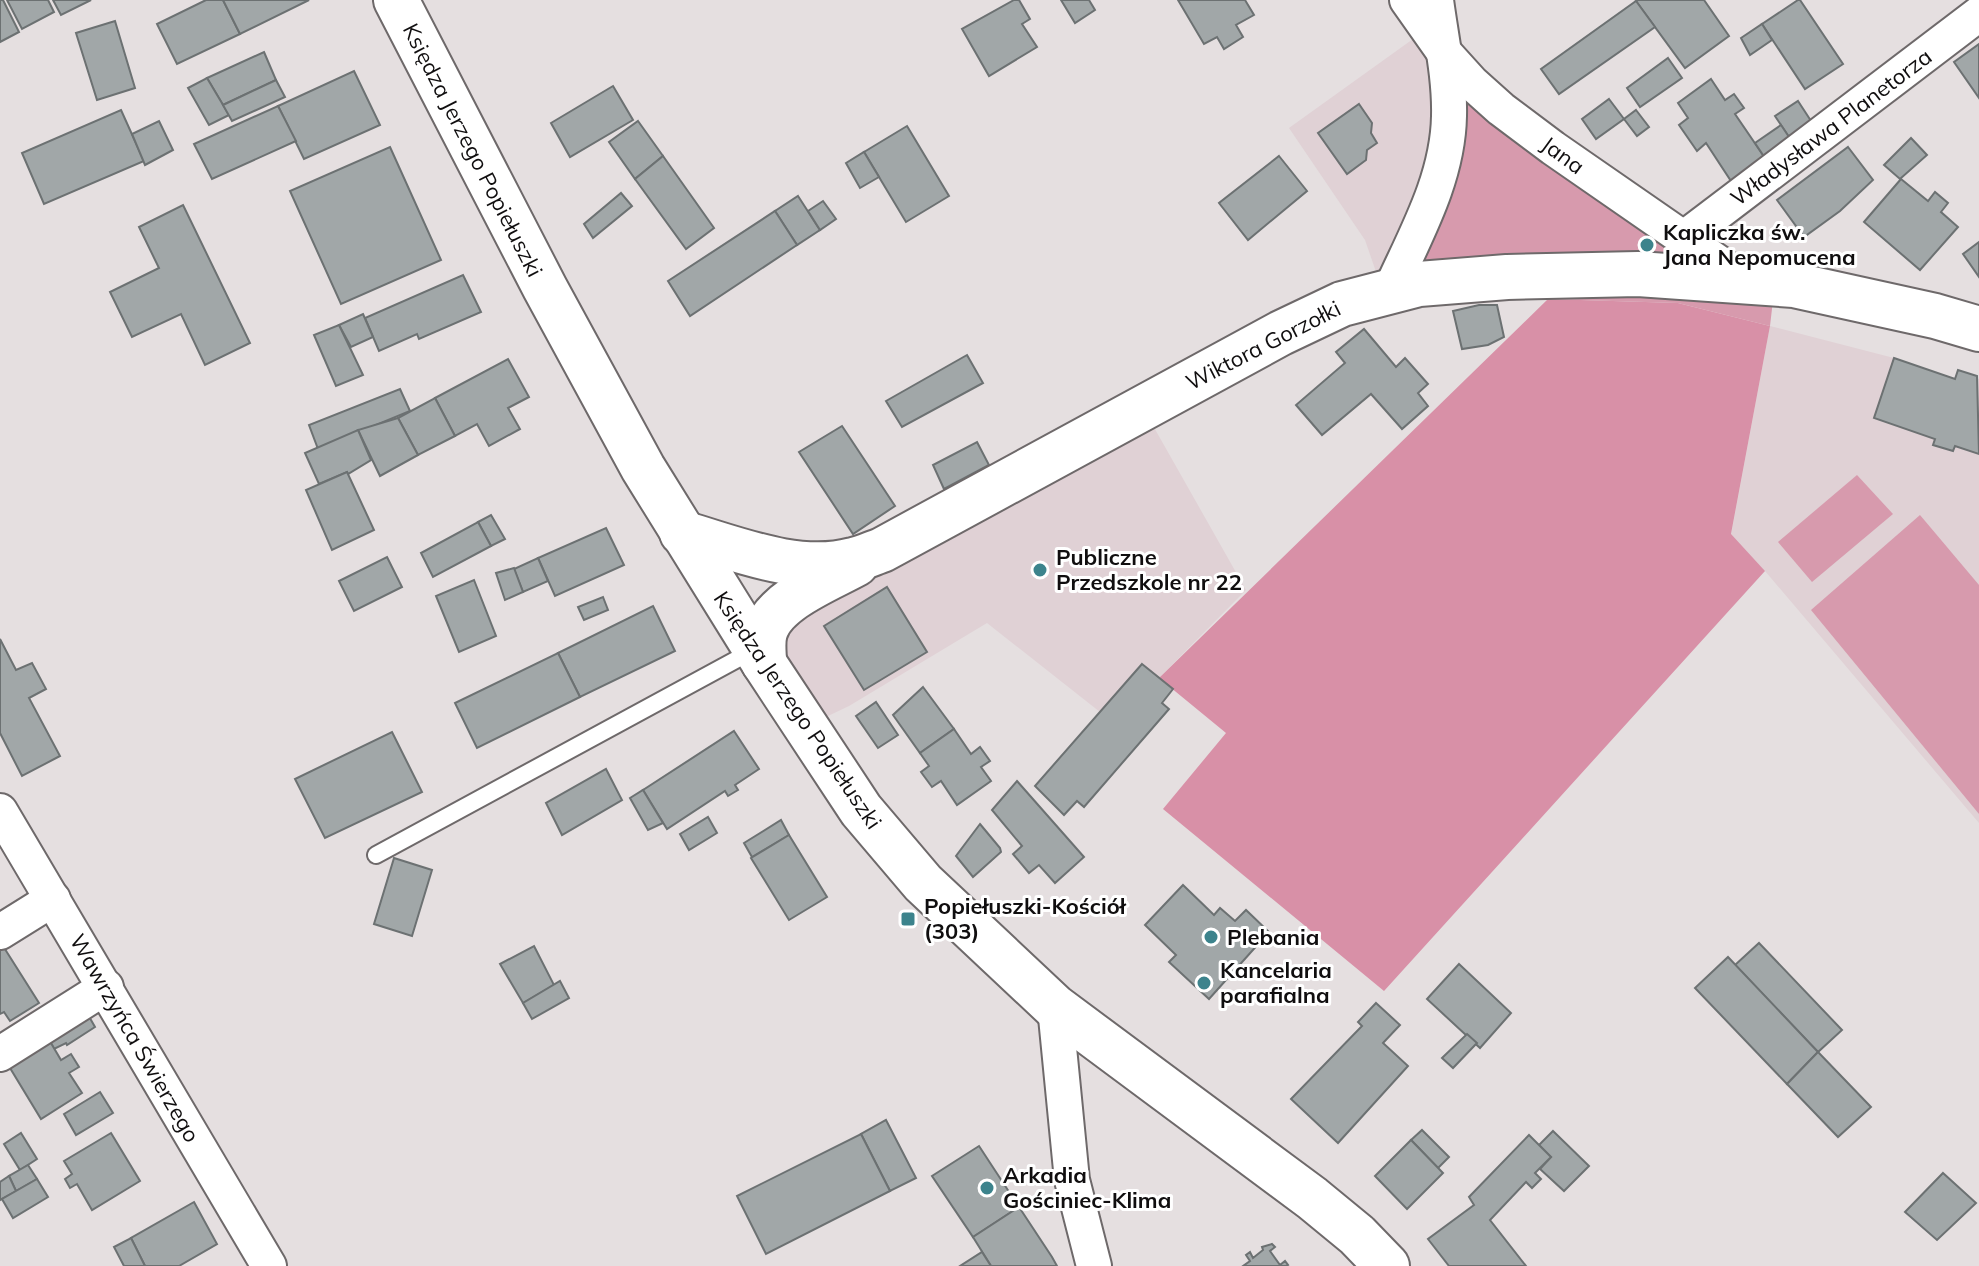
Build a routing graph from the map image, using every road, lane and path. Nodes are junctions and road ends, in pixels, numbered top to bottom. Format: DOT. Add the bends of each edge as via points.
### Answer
graph roads {
  1 [pos="396,0"];
  2 [pos="1407,0"];
  3 [pos="1436,0"];
  4 [pos="1979,14"];
  5 [pos="1443,51"];
  6 [pos="1683,239"];
  7 [pos="1745,281"];
  8 [pos="1391,289"];
  9 [pos="1979,329"];
  10 [pos="682,533"];
  11 [pos="882,550"];
  12 [pos="759,656"];
  13 [pos="0,811"];
  14 [pos="376,855"];
  15 [pos="53,899"];
  16 [pos="0,932"];
  17 [pos="106,987"];
  18 [pos="1055,1007"];
  19 [pos="0,1054"];
  20 [pos="269,1266"];
  21 [pos="1094,1266"];
  22 [pos="1387,1266"];
  1 -- 10 [label="main road, Księdza Jerzego Popiełuszki" via="545,288"];
  2 -- 5 [label="street, Jana"];
  3 -- 5 [label="street"];
  4 -- 6 [label="street, Władysława Planetorza"];
  5 -- 6 [label="street, Jana" via="1501,109"];
  5 -- 8 [label="street" via="1449,115 1446,148 1435,190"];
  6 -- 7 [label="street, Jana"];
  7 -- 8 [label="main road, Wiktora Gorzołki" via="1568,275"];
  7 -- 9 [label="main road, Wiktora Gorzołki" via="1794,285"];
  8 -- 11 [label="main road, Wiktora Gorzołki" via="1342,304 1281,333"];
  10 -- 11 [label="main road, Wiktora Gorzołki" via="787,562 851,561"];
  10 -- 12 [label="main road, Księdza Jerzego Popiełuszki"];
  11 -- 12 [label="main road" via="779,609 769,621"];
  12 -- 14 [label="lane"];
  12 -- 18 [label="main road, Księdza Jerzego Popiełuszki" via="891,848"];
  13 -- 15 [label="street, Wawrzyńca Świerzego"];
  15 -- 16 [label="street"];
  15 -- 17 [label="street, Wawrzyńca Świerzego"];
  17 -- 19 [label="street"];
  17 -- 20 [label="street, Wawrzyńca Świerzego"];
  18 -- 21 [label="street" via="1072,1180"];
  18 -- 22 [label="main road, Księdza Jerzego Popiełuszki" via="1312,1198"];
}
